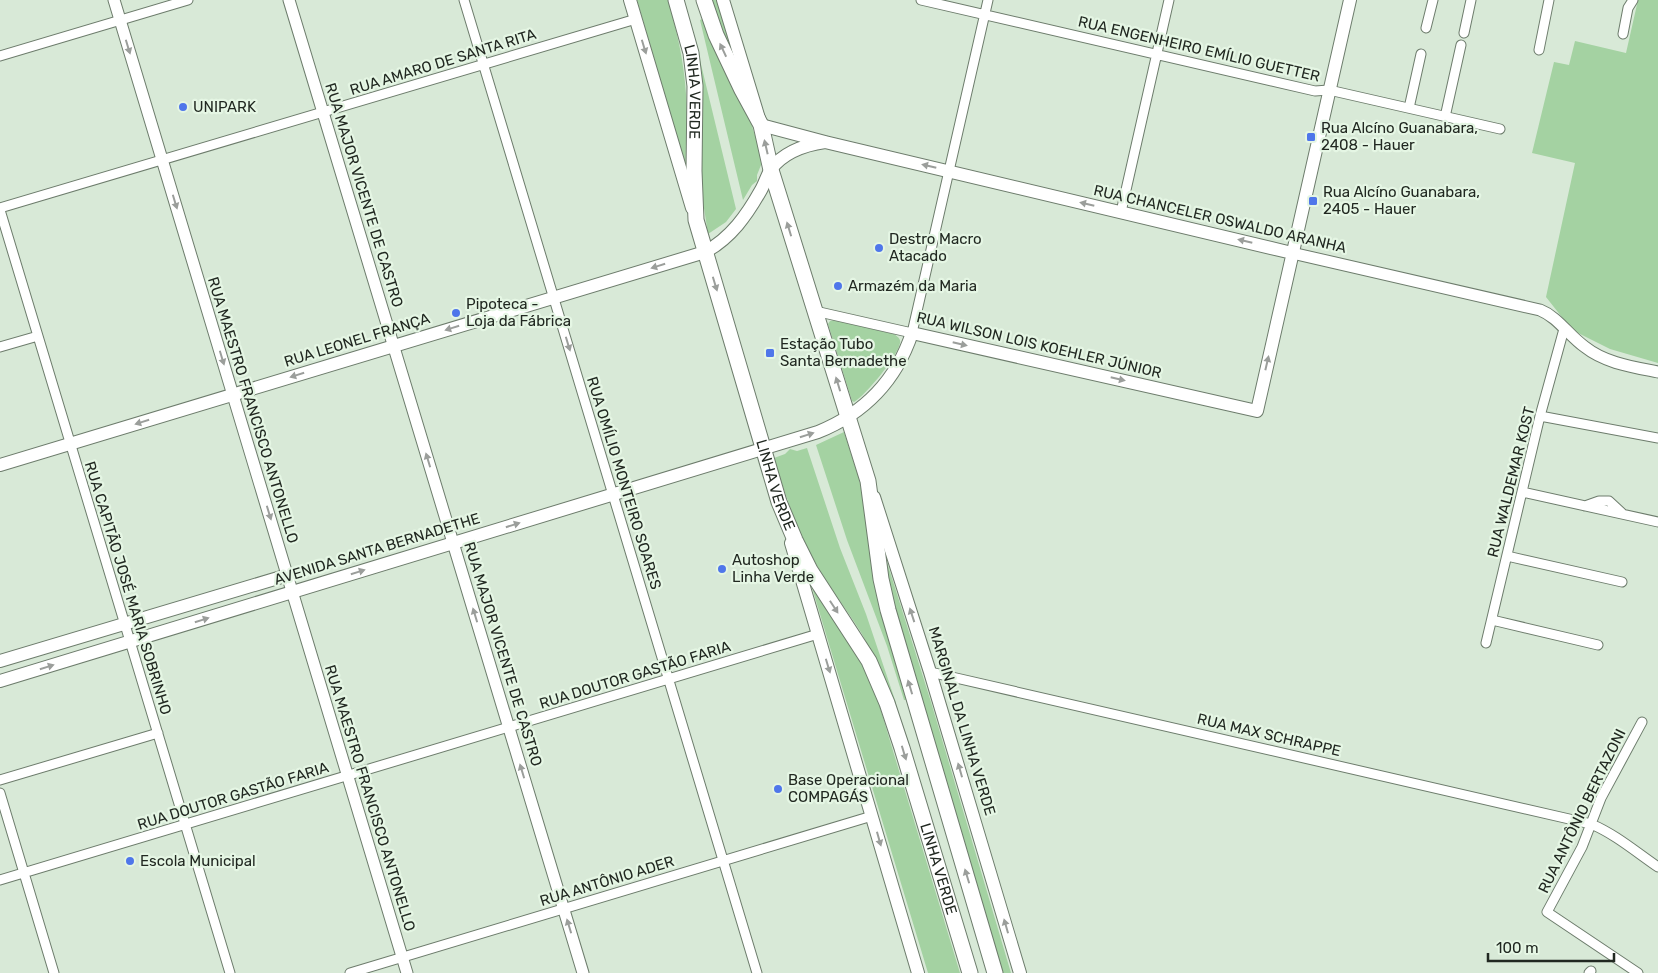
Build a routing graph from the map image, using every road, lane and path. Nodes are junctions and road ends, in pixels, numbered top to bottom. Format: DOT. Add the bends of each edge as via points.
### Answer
graph roads {
  1 [pos="114,0"];
  2 [pos="188,0"];
  3 [pos="289,0"];
  4 [pos="464,0"];
  5 [pos="630,0"];
  6 [pos="676,0"];
  7 [pos="704,0"];
  8 [pos="723,0"];
  9 [pos="921,0"];
  10 [pos="988,0"];
  11 [pos="1169,0"];
  12 [pos="1350,0"];
  13 [pos="1433,0"];
  14 [pos="1471,0"];
  15 [pos="1549,0"];
  16 [pos="1633,0"];
  17 [pos="985,15"];
  18 [pos="636,19"];
  19 [pos="120,20"];
  20 [pos="1426,28"];
  21 [pos="1464,33"];
  22 [pos="1623,34"];
  23 [pos="1461,45"];
  24 [pos="1539,50"];
  25 [pos="1157,54"];
  26 [pos="1421,54"];
  27 [pos="0,56"];
  28 [pos="484,64"];
  29 [pos="1329,90"];
  30 [pos="1409,108"];
  31 [pos="323,112"];
  32 [pos="1445,117"];
  33 [pos="761,125"];
  34 [pos="1500,129"];
  35 [pos="825,142"];
  36 [pos="162,160"];
  37 [pos="771,170"];
  38 [pos="949,171"];
  39 [pos="0,209"];
  40 [pos="1121,212"];
  41 [pos="696,220"];
  42 [pos="705,252"];
  43 [pos="1292,253"];
  44 [pos="554,298"];
  45 [pos="815,311"];
  46 [pos="1564,329"];
  47 [pos="912,333"];
  48 [pos="38,336"];
  49 [pos="394,346"];
  50 [pos="0,347"];
  51 [pos="1658,372"];
  52 [pos="233,395"];
  53 [pos="1540,416"];
  54 [pos="848,418"];
  55 [pos="1658,438"];
  56 [pos="70,444"];
  57 [pos="764,449"];
  58 [pos="0,465"];
  59 [pos="868,481"];
  60 [pos="1522,492"];
  61 [pos="613,495"];
  62 [pos="779,502"];
  63 [pos="1658,522"];
  64 [pos="453,543"];
  65 [pos="1507,556"];
  66 [pos="288,575"];
  67 [pos="1622,582"];
  68 [pos="293,592"];
  69 [pos="1492,620"];
  70 [pos="125,624"];
  71 [pos="818,634"];
  72 [pos="130,641"];
  73 [pos="1486,643"];
  74 [pos="1598,645"];
  75 [pos="0,661"];
  76 [pos="930,672"];
  77 [pos="669,679"];
  78 [pos="0,681"];
  79 [pos="1642,722"];
  80 [pos="509,727"];
  81 [pos="158,733"];
  82 [pos="348,776"];
  83 [pos="0,780"];
  84 [pos="0,793"];
  85 [pos="872,816"];
  86 [pos="185,824"];
  87 [pos="1591,824"];
  88 [pos="724,861"];
  89 [pos="1658,867"];
  90 [pos="24,872"];
  91 [pos="0,880"];
  92 [pos="564,909"];
  93 [pos="402,957"];
  94 [pos="54,973"];
  95 [pos="230,973"];
  96 [pos="350,973"];
  97 [pos="407,973"];
  98 [pos="583,973"];
  99 [pos="757,973"];
  100 [pos="918,973"];
  101 [pos="970,973"];
  102 [pos="995,973"];
  103 [pos="1020,973"];
  104 [pos="1638,973"];
  1 -- 19 [label="street, RUA MAESTRO FRANCISCO ANTONELLO"];
  2 -- 19 [label="street"];
  3 -- 31 [label="street, RUA MAJOR VICENTE DE CASTRO"];
  4 -- 28 [label="street, RUA OMÍLIO MONTEIRO SOARES"];
  5 -- 18 [label="main road"];
  6 -- 41 [label="highway, LINHA VERDE" via="691,54 695,86"];
  33 -- 7 [label="highway, LINHA VERDE, one-way" via="716,34"];
  8 -- 33 [label="main road"];
  9 -- 17 [label="street, RUA ENGENHEIRO EMÍLIO GUETTER"];
  10 -- 17 [label="street"];
  11 -- 25 [label="street"];
  12 -- 29 [label="main road"];
  13 -- 20 [label="street"];
  14 -- 21 [label="street"];
  15 -- 24 [label="street"];
  16 -- 22 [label="street" via="1628,8"];
  17 -- 25 [label="street, RUA ENGENHEIRO EMÍLIO GUETTER"];
  17 -- 38 [label="street"];
  18 -- 28 [label="street, RUA AMARO DE SANTA RITA"];
  18 -- 41 [label="main road, one-way"];
  19 -- 27 [label="street"];
  19 -- 36 [label="street, RUA MAESTRO FRANCISCO ANTONELLO, one-way"];
  23 -- 32 [label="street"];
  25 -- 29 [label="street, RUA ENGENHEIRO EMÍLIO GUETTER" via="1315,91"];
  25 -- 40 [label="street"];
  26 -- 30 [label="street"];
  28 -- 31 [label="street, RUA AMARO DE SANTA RITA"];
  28 -- 44 [label="street, RUA OMÍLIO MONTEIRO SOARES"];
  29 -- 30 [label="street, RUA ENGENHEIRO EMÍLIO GUETTER"];
  29 -- 43 [label="main road"];
  30 -- 32 [label="street, RUA ENGENHEIRO EMÍLIO GUETTER"];
  31 -- 36 [label="street, RUA AMARO DE SANTA RITA"];
  31 -- 49 [label="street, RUA MAJOR VICENTE DE CASTRO"];
  32 -- 34 [label="street, RUA ENGENHEIRO EMÍLIO GUETTER"];
  33 -- 35 [label="main road, RUA CHANCELER OSWALDO ARANHA"];
  37 -- 33 [label="highway, LINHA VERDE, one-way"];
  35 -- 37 [label="main road, RUA LEONEL FRANÇA" via="791,152"];
  38 -- 35 [label="main road, RUA CHANCELER OSWALDO ARANHA, one-way"];
  36 -- 39 [label="street, RUA AMARO DE SANTA RITA"];
  36 -- 52 [label="street, RUA MAESTRO FRANCISCO ANTONELLO, one-way"];
  37 -- 42 [label="main road, RUA LEONEL FRANÇA" via="742,221"];
  45 -- 37 [label="highway, LINHA VERDE, one-way"];
  40 -- 38 [label="main road, RUA CHANCELER OSWALDO ARANHA, one-way"];
  38 -- 47 [label="street"];
  39 -- 48 [label="street, RUA CAPITÃO JOSÉ MARIA SOBRINHO"];
  43 -- 40 [label="main road, RUA CHANCELER OSWALDO ARANHA, one-way"];
  41 -- 42 [label="highway, LINHA VERDE"];
  42 -- 44 [label="main road, RUA LEONEL FRANÇA, one-way"];
  42 -- 57 [label="highway, LINHA VERDE, one-way"];
  43 -- 46 [label="street, RUA CHANCELER OSWALDO ARANHA" via="1540,310"];
  47 -- 43 [label="main road, RUA WILSON LOIS KOEHLER JÚNIOR, one-way" via="1256,410"];
  44 -- 49 [label="main road, RUA LEONEL FRANÇA, one-way"];
  44 -- 61 [label="street, RUA OMÍLIO MONTEIRO SOARES, one-way"];
  45 -- 47 [label="street, RUA WILSON LOIS KOEHLER JÚNIOR"];
  54 -- 45 [label="highway, LINHA VERDE, one-way"];
  46 -- 51 [label="street, RUA CHANCELER OSWALDO ARANHA" via="1596,354"];
  46 -- 53 [label="street, RUA WALDEMAR KOST"];
  47 -- 54 [label="main road, AVENIDA SANTA BERNADETHE" via="891,375 871,399"];
  48 -- 50 [label="street"];
  48 -- 56 [label="street, RUA CAPITÃO JOSÉ MARIA SOBRINHO"];
  49 -- 52 [label="main road, RUA LEONEL FRANÇA, one-way"];
  64 -- 49 [label="street, RUA MAJOR VICENTE DE CASTRO, one-way"];
  52 -- 56 [label="main road, RUA LEONEL FRANÇA, one-way"];
  52 -- 66 [label="street, RUA MAESTRO FRANCISCO ANTONELLO, one-way"];
  53 -- 55 [label="street"];
  53 -- 60 [label="street, RUA WALDEMAR KOST"];
  57 -- 54 [label="main road, AVENIDA SANTA BERNADETHE, one-way" via="818,432"];
  54 -- 59 [label="highway, LINHA VERDE"];
  56 -- 58 [label="main road, RUA LEONEL FRANÇA"];
  56 -- 70 [label="street, RUA CAPITÃO JOSÉ MARIA SOBRINHO"];
  57 -- 61 [label="main road, AVENIDA SANTA BERNADETHE"];
  57 -- 62 [label="highway, LINHA VERDE"];
  76 -- 59 [label="main road, MARGINAL DA LINHA VERDE, one-way"];
  102 -- 59 [label="highway, LINHA VERDE, one-way" via="888,610"];
  60 -- 63 [label="street"];
  60 -- 65 [label="street, RUA WALDEMAR KOST"];
  64 -- 61 [label="main road, AVENIDA SANTA BERNADETHE, one-way"];
  61 -- 77 [label="street, RUA OMÍLIO MONTEIRO SOARES"];
  62 -- 71 [label="main road"];
  62 -- 101 [label="highway, LINHA VERDE, one-way" via="810,570 869,661 887,703"];
  68 -- 64 [label="main road, AVENIDA SANTA BERNADETHE, one-way"];
  80 -- 64 [label="street, RUA MAJOR VICENTE DE CASTRO, one-way"];
  65 -- 67 [label="street"];
  65 -- 69 [label="street, RUA WALDEMAR KOST"];
  66 -- 68 [label="street, RUA MAESTRO FRANCISCO ANTONELLO"];
  66 -- 70 [label="main road, AVENIDA SANTA BERNADETHE"];
  72 -- 68 [label="main road, AVENIDA SANTA BERNADETHE, one-way"];
  68 -- 82 [label="street, RUA MAESTRO FRANCISCO ANTONELLO"];
  69 -- 73 [label="street, RUA WALDEMAR KOST"];
  69 -- 74 [label="street"];
  70 -- 72 [label="street, RUA CAPITÃO JOSÉ MARIA SOBRINHO"];
  70 -- 75 [label="main road, AVENIDA SANTA BERNADETHE"];
  71 -- 77 [label="street, RUA DOUTOR GASTÃO FARIA"];
  71 -- 85 [label="main road, one-way"];
  78 -- 72 [label="main road, AVENIDA SANTA BERNADETHE, one-way"];
  72 -- 81 [label="street, RUA CAPITÃO JOSÉ MARIA SOBRINHO"];
  76 -- 87 [label="street, RUA MAX SCHRAPPE"];
  103 -- 76 [label="main road, MARGINAL DA LINHA VERDE, one-way"];
  77 -- 80 [label="street, RUA DOUTOR GASTÃO FARIA"];
  77 -- 88 [label="street, RUA OMÍLIO MONTEIRO SOARES"];
  79 -- 87 [label="street, RUA ANTÔNIO BERTAZONI" via="1601,798"];
  80 -- 82 [label="street, RUA DOUTOR GASTÃO FARIA"];
  92 -- 80 [label="street, RUA MAJOR VICENTE DE CASTRO, one-way"];
  81 -- 83 [label="street"];
  81 -- 86 [label="street, RUA CAPITÃO JOSÉ MARIA SOBRINHO"];
  82 -- 86 [label="street, RUA DOUTOR GASTÃO FARIA"];
  82 -- 93 [label="street, RUA MAESTRO FRANCISCO ANTONELLO"];
  84 -- 90 [label="street"];
  85 -- 88 [label="street, RUA ANTÔNIO ADER"];
  85 -- 100 [label="main road, one-way"];
  86 -- 90 [label="street, RUA DOUTOR GASTÃO FARIA"];
  86 -- 95 [label="street, RUA CAPITÃO JOSÉ MARIA SOBRINHO"];
  87 -- 89 [label="street, RUA MAX SCHRAPPE" via="1602,828"];
  87 -- 104 [label="street, RUA ANTÔNIO BERTAZONI" via="1547,912"];
  88 -- 92 [label="street, RUA ANTÔNIO ADER"];
  88 -- 99 [label="street, RUA OMÍLIO MONTEIRO SOARES"];
  90 -- 91 [label="street, RUA DOUTOR GASTÃO FARIA"];
  90 -- 94 [label="street"];
  92 -- 93 [label="street, RUA ANTÔNIO ADER"];
  98 -- 92 [label="street, RUA MAJOR VICENTE DE CASTRO, one-way"];
  93 -- 96 [label="street, RUA ANTÔNIO ADER"];
  93 -- 97 [label="street, RUA MAESTRO FRANCISCO ANTONELLO"];
}
